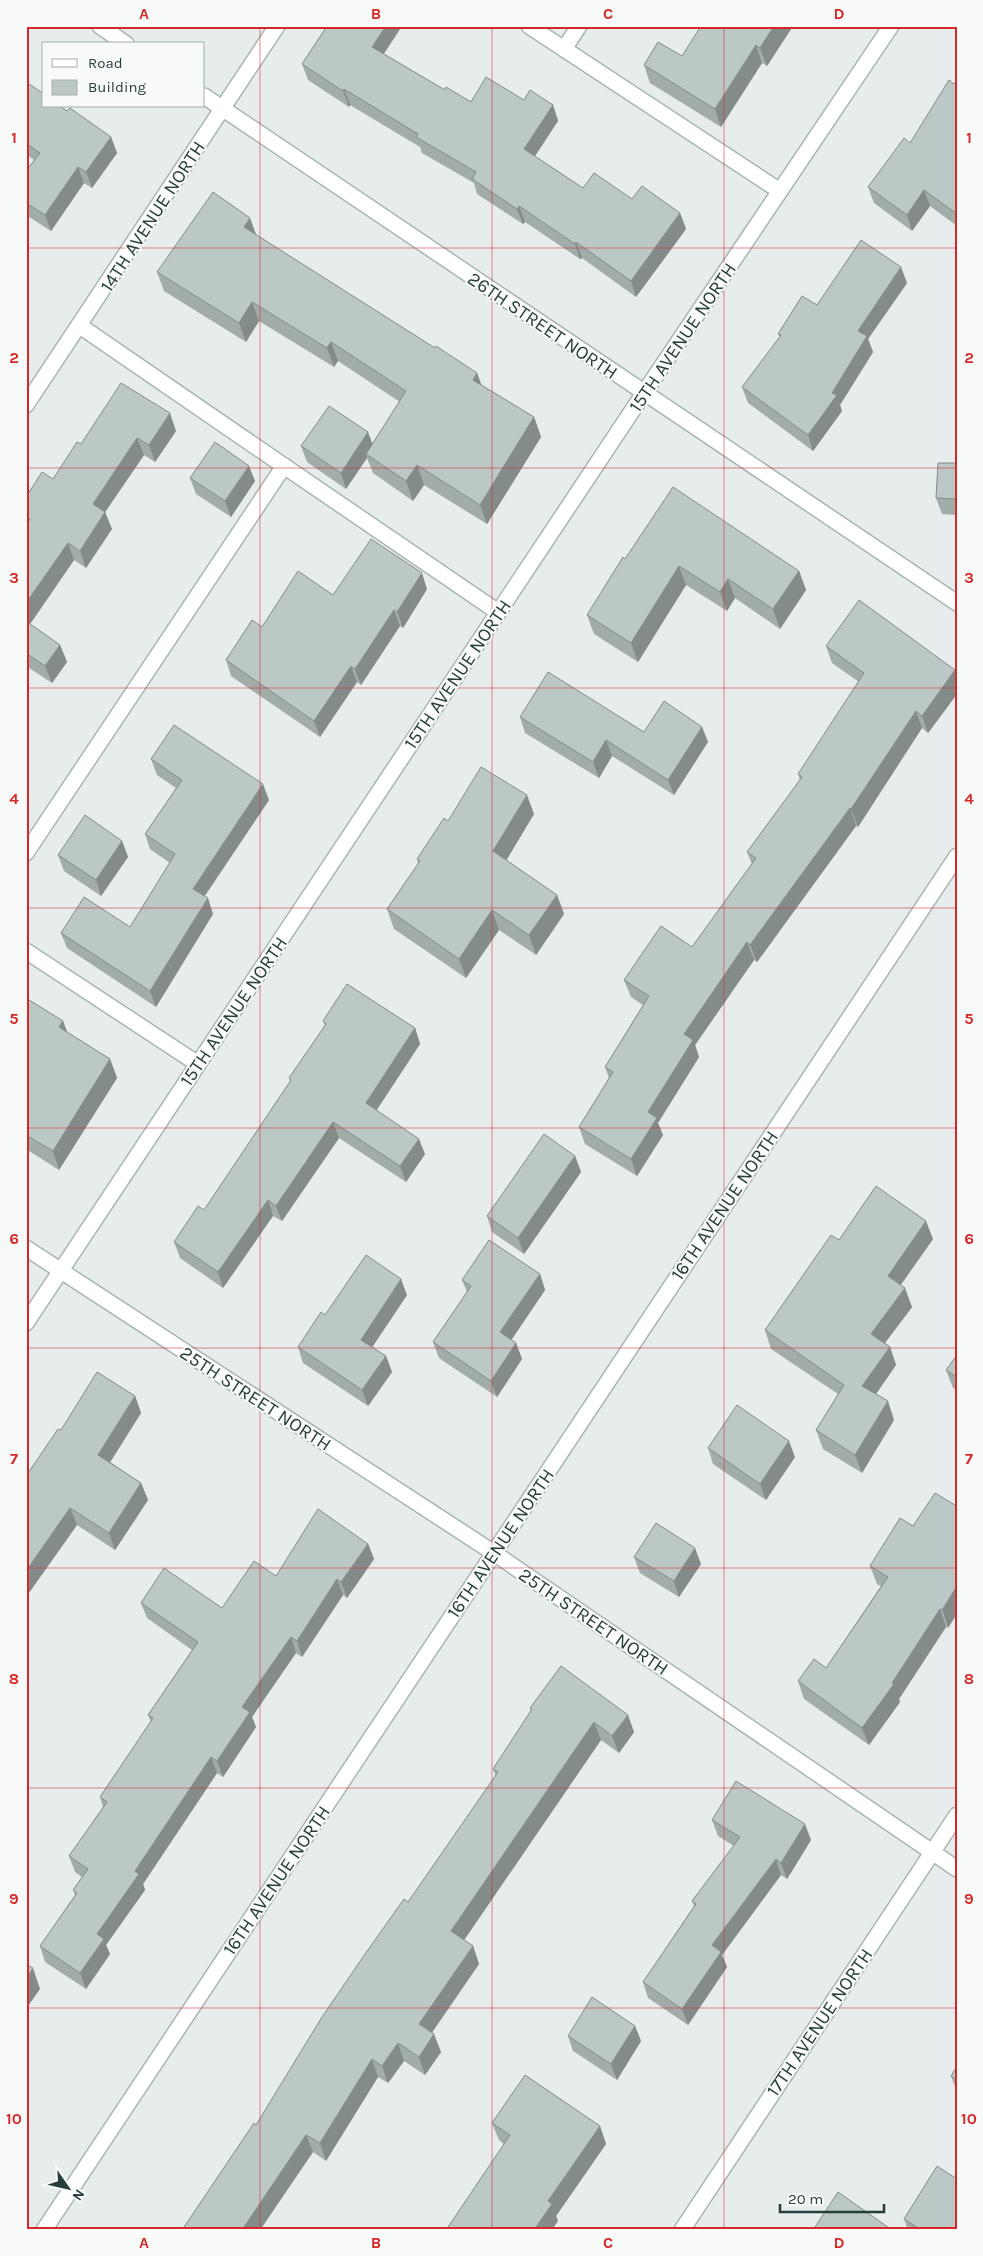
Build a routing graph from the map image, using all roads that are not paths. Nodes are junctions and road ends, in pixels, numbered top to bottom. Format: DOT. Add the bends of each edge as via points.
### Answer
graph roads {
  1 [pos="100,26"];
  2 [pos="277,26"];
  3 [pos="529,26"];
  4 [pos="579,26"];
  5 [pos="891,26"];
  6 [pos="123,42"];
  7 [pos="564,49"];
  8 [pos="205,97"];
  9 [pos="222,108"];
  10 [pos="780,191"];
  11 [pos="80,326"];
  12 [pos="644,393"];
  13 [pos="26,405"];
  14 [pos="284,466"];
  15 [pos="957,603"];
  16 [pos="498,612"];
  17 [pos="26,853"];
  18 [pos="957,856"];
  19 [pos="26,951"];
  20 [pos="198,1064"];
  21 [pos="26,1248"];
  22 [pos="60,1272"];
  23 [pos="26,1323"];
  24 [pos="494,1553"];
  25 [pos="957,1815"];
  26 [pos="932,1852"];
  27 [pos="957,1869"];
  28 [pos="44,2230"];
  29 [pos="682,2230"];
  1 -- 6 [label="street"];
  2 -- 9 [label="street, 14TH AVENUE NORTH"];
  3 -- 7 [label="street"];
  4 -- 7 [label="street"];
  5 -- 10 [label="street, 15TH AVENUE NORTH"];
  7 -- 10 [label="street"];
  8 -- 9 [label="street, 26TH STREET NORTH"];
  9 -- 11 [label="street, 14TH AVENUE NORTH"];
  9 -- 12 [label="street, 26TH STREET NORTH"];
  10 -- 12 [label="street, 15TH AVENUE NORTH"];
  11 -- 13 [label="street, 14TH AVENUE NORTH"];
  11 -- 14 [label="street"];
  12 -- 15 [label="street, 26TH STREET NORTH"];
  12 -- 16 [label="street, 15TH AVENUE NORTH"];
  14 -- 16 [label="street"];
  14 -- 17 [label="street"];
  16 -- 20 [label="street, 15TH AVENUE NORTH"];
  18 -- 24 [label="street, 16TH AVENUE NORTH"];
  19 -- 20 [label="street"];
  20 -- 22 [label="street, 15TH AVENUE NORTH"];
  21 -- 22 [label="street, 25TH STREET NORTH"];
  22 -- 23 [label="street, 15TH AVENUE NORTH"];
  22 -- 24 [label="street, 25TH STREET NORTH"];
  24 -- 26 [label="street, 25TH STREET NORTH"];
  24 -- 28 [label="street, 16TH AVENUE NORTH"];
  25 -- 26 [label="street, 17TH AVENUE NORTH"];
  26 -- 27 [label="street, 25TH STREET NORTH"];
  26 -- 29 [label="street, 17TH AVENUE NORTH"];
}
